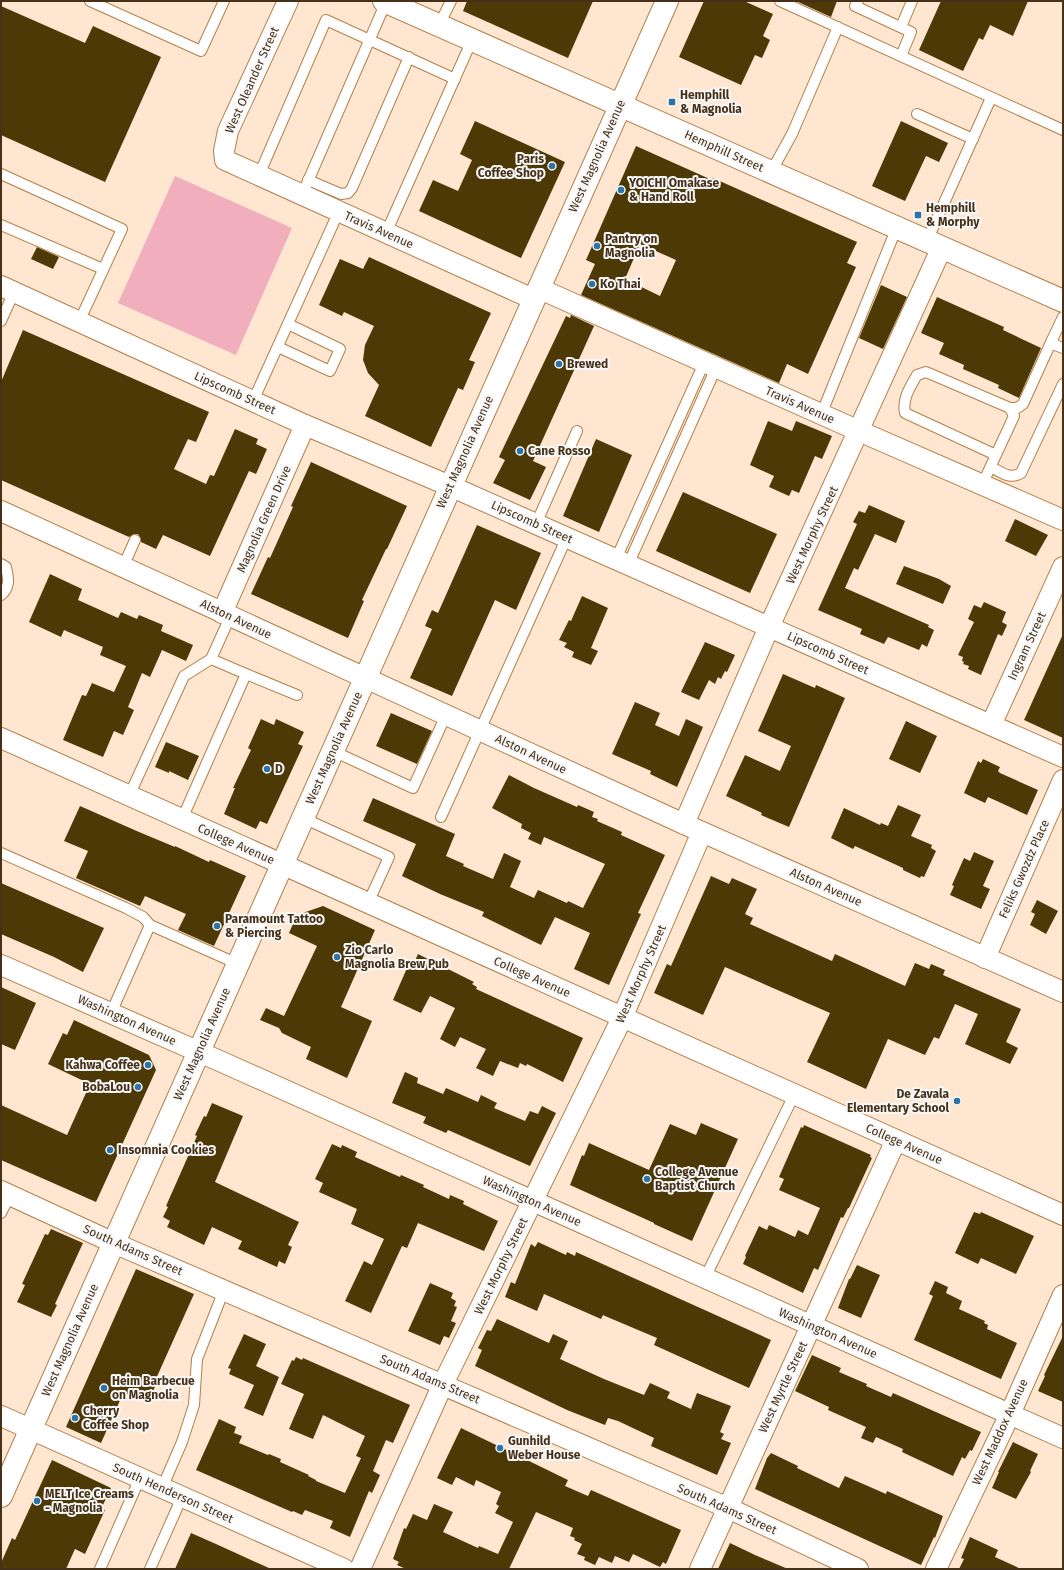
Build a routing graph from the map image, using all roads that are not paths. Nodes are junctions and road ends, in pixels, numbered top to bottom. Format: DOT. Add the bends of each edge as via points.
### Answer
graph roads {
  1 [pos="90,1"];
  2 [pos="288,1"];
  3 [pos="385,1"];
  4 [pos="451,1"];
  5 [pos="667,1"];
  6 [pos="780,1"];
  7 [pos="858,1"];
  8 [pos="912,1"];
  9 [pos="221,2"];
  10 [pos="439,25"];
  11 [pos="838,27"];
  12 [pos="901,27"];
  13 [pos="370,39"];
  14 [pos="472,40"];
  15 [pos="901,56"];
  16 [pos="409,57"];
  17 [pos="455,79"];
  18 [pos="991,98"];
  19 [pos="620,105"];
  20 [pos="917,114"];
  21 [pos="1063,130"];
  22 [pos="973,139"];
  23 [pos="225,160"];
  24 [pos="771,172"];
  25 [pos="1,174"];
  26 [pos="259,175"];
  27 [pos="305,187"];
  28 [pos="339,211"];
  29 [pos="1,226"];
  30 [pos="897,227"];
  31 [pos="386,233"];
  32 [pos="935,244"];
  33 [pos="103,269"];
  34 [pos="8,289"];
  35 [pos="536,294"];
  36 [pos="1063,301"];
  37 [pos="1063,318"];
  38 [pos="1,321"];
  39 [pos="79,322"];
  40 [pos="288,324"];
  41 [pos="1052,340"];
  42 [pos="278,347"];
  43 [pos="1063,348"];
  44 [pos="710,365"];
  45 [pos="1063,384"];
  46 [pos="253,401"];
  47 [pos="1010,408"];
  48 [pos="821,414"];
  49 [pos="305,424"];
  50 [pos="577,431"];
  51 [pos="859,431"];
  52 [pos="996,455"];
  53 [pos="991,467"];
  54 [pos="982,485"];
  55 [pos="450,486"];
  56 [pos="1,511"];
  57 [pos="1063,520"];
  58 [pos="536,524"];
  59 [pos="567,537"];
  60 [pos="135,540"];
  61 [pos="622,562"];
  62 [pos="1,564"];
  63 [pos="122,567"];
  64 [pos="1063,567"];
  65 [pos="1,595"];
  66 [pos="226,614"];
  67 [pos="770,627"];
  68 [pos="211,659"];
  69 [pos="246,674"];
  70 [pos="365,678"];
  71 [pos="297,695"];
  72 [pos="446,715"];
  73 [pos="991,725"];
  74 [pos="480,731"];
  75 [pos="1,738"];
  76 [pos="333,751"];
  77 [pos="1063,757"];
  78 [pos="1063,780"];
  79 [pos="129,796"];
  80 [pos="441,817"];
  81 [pos="303,818"];
  82 [pos="182,819"];
  83 [pos="684,824"];
  84 [pos="702,832"];
  85 [pos="1,853"];
  86 [pos="282,865"];
  87 [pos="368,903"];
  88 [pos="150,925"];
  89 [pos="985,958"];
  90 [pos="238,964"];
  91 [pos="1,965"];
  92 [pos="1063,992"];
  93 [pos="111,1013"];
  94 [pos="622,1018"];
  95 [pos="199,1052"];
  96 [pos="794,1095"];
  97 [pos="896,1140"];
  98 [pos="5,1193"];
  99 [pos="533,1201"];
  100 [pos="1,1214"];
  101 [pos="1063,1215"];
  102 [pos="114,1243"];
  103 [pos="705,1278"];
  104 [pos="224,1290"];
  105 [pos="1063,1295"];
  106 [pos="811,1326"];
  107 [pos="443,1384"];
  108 [pos="1010,1414"];
  109 [pos="1,1416"];
  110 [pos="31,1429"];
  111 [pos="1063,1438"];
  112 [pos="140,1478"];
  113 [pos="162,1488"];
  114 [pos="1,1496"];
  115 [pos="182,1497"];
  116 [pos="728,1508"];
  117 [pos="100,1569"];
  118 [pos="150,1569"];
  119 [pos="344,1569"];
  120 [pos="360,1569"];
  121 [pos="700,1569"];
  122 [pos="858,1569"];
  123 [pos="936,1569"];
  1 -- 9 [label="lane" via="201,51"];
  2 -- 23 [label="street, West Oleander Street" via="228,131"];
  3 -- 10 [label="street, Hemphill Street"];
  3 -- 13 [label="lane"];
  4 -- 10 [label="lane"];
  5 -- 19 [label="street, West Magnolia Avenue"];
  6 -- 11 [label="lane"];
  7 -- 12 [label="lane" via="856,6"];
  8 -- 12 [label="lane"];
  10 -- 14 [label="street, Hemphill Street"];
  11 -- 15 [label="lane"];
  11 -- 24 [label="lane" via="792,134"];
  12 -- 15 [label="lane" via="911,32"];
  13 -- 16 [label="lane"];
  13 -- 26 [label="lane" via="326,20"];
  13 -- 27 [label="lane"];
  14 -- 17 [label="lane"];
  14 -- 19 [label="street, Hemphill Street"];
  15 -- 18 [label="lane"];
  16 -- 17 [label="lane"];
  16 -- 27 [label="lane" via="352,188 348,193 341,194"];
  17 -- 31 [label="lane"];
  18 -- 21 [label="lane"];
  18 -- 22 [label="lane"];
  19 -- 24 [label="street, Hemphill Street"];
  19 -- 35 [label="street, West Magnolia Avenue"];
  20 -- 22 [label="lane"];
  22 -- 32 [label="lane"];
  23 -- 26 [label="street, Travis Avenue"];
  24 -- 30 [label="street, Hemphill Street"];
  25 -- 33 [label="lane" via="122,229"];
  26 -- 27 [label="street, Travis Avenue"];
  27 -- 28 [label="street, Travis Avenue"];
  28 -- 31 [label="street, Travis Avenue"];
  28 -- 40 [label="lane"];
  29 -- 33 [label="lane"];
  30 -- 32 [label="street, Hemphill Street"];
  30 -- 48 [label="lane"];
  31 -- 35 [label="street, Travis Avenue"];
  32 -- 36 [label="street, Hemphill Street"];
  32 -- 51 [label="street, West Morphy Street"];
  33 -- 39 [label="lane"];
  34 -- 38 [label="lane"];
  34 -- 39 [label="street, Lipscomb Street"];
  35 -- 44 [label="street, Travis Avenue"];
  35 -- 55 [label="street, West Magnolia Avenue"];
  37 -- 41 [label="lane"];
  39 -- 46 [label="street, Lipscomb Street"];
  40 -- 42 [label="lane"];
  40 -- 42 [label="lane" via="340,349 330,371"];
  41 -- 43 [label="lane" via="1055,345"];
  41 -- 47 [label="lane" via="1023,404 1017,408"];
  42 -- 46 [label="lane"];
  44 -- 48 [label="street, Travis Avenue"];
  44 -- 61 [label="lane"];
  45 -- 53 [label="lane" via="1021,473 1010,476"];
  46 -- 49 [label="street, Lipscomb Street"];
  47 -- 52 [label="lane" via="1014,416"];
  47 -- 52 [label="lane" via="926,372 917,375 903,405 905,413"];
  48 -- 51 [label="street, Travis Avenue"];
  49 -- 55 [label="street, Lipscomb Street"];
  49 -- 66 [label="street, Magnolia Green Drive"];
  50 -- 58 [label="lane"];
  51 -- 54 [label="street, Travis Avenue"];
  51 -- 67 [label="street, West Morphy Street"];
  52 -- 53 [label="lane"];
  53 -- 54 [label="lane"];
  54 -- 57 [label="street, Travis Avenue"];
  55 -- 58 [label="street, Lipscomb Street"];
  55 -- 70 [label="street, West Magnolia Avenue"];
  56 -- 63 [label="street, Alston Avenue"];
  58 -- 59 [label="street, Lipscomb Street"];
  59 -- 61 [label="street, Lipscomb Street"];
  59 -- 74 [label="lane"];
  60 -- 63 [label="lane"];
  61 -- 67 [label="street, Lipscomb Street"];
  62 -- 65 [label="lane" via="6,567 9,582"];
  63 -- 66 [label="street, Alston Avenue"];
  64 -- 73 [label="street, Ingram Street"];
  66 -- 68 [label="lane"];
  66 -- 70 [label="street, Alston Avenue"];
  67 -- 73 [label="street, Lipscomb Street"];
  67 -- 83 [label="street, West Morphy Street"];
  68 -- 69 [label="lane"];
  68 -- 79 [label="lane" via="184,676"];
  69 -- 71 [label="lane"];
  69 -- 82 [label="lane"];
  70 -- 72 [label="street, Alston Avenue"];
  70 -- 76 [label="street, West Magnolia Avenue"];
  72 -- 74 [label="street, Alston Avenue"];
  72 -- 76 [label="lane" via="413,788"];
  73 -- 77 [label="street, Lipscomb Street"];
  74 -- 80 [label="lane"];
  74 -- 83 [label="street, Alston Avenue"];
  75 -- 79 [label="street, College Avenue"];
  76 -- 81 [label="street, West Magnolia Avenue"];
  78 -- 89 [label="street, Feliks Gwozdz Place"];
  79 -- 82 [label="street, College Avenue"];
  81 -- 86 [label="street, West Magnolia Avenue"];
  81 -- 87 [label="lane" via="389,857"];
  82 -- 86 [label="street, College Avenue"];
  83 -- 84 [label="street, Alston Avenue"];
  84 -- 89 [label="street, Alston Avenue"];
  84 -- 94 [label="street, West Morphy Street"];
  85 -- 88 [label="lane" via="126,908 143,917"];
  86 -- 87 [label="street, College Avenue"];
  86 -- 90 [label="street, West Magnolia Avenue"];
  87 -- 94 [label="street, College Avenue"];
  88 -- 90 [label="lane"];
  88 -- 93 [label="lane"];
  89 -- 92 [label="street, Alston Avenue"];
  90 -- 95 [label="street, West Magnolia Avenue"];
  91 -- 93 [label="street, Washington Avenue"];
  93 -- 95 [label="street, Washington Avenue"];
  94 -- 96 [label="street, College Avenue"];
  94 -- 99 [label="street, West Morphy Street"];
  95 -- 99 [label="street, Washington Avenue"];
  95 -- 102 [label="street, West Magnolia Avenue"];
  96 -- 97 [label="street, College Avenue"];
  96 -- 103 [label="lane"];
  97 -- 101 [label="street, College Avenue"];
  97 -- 106 [label="street, West Myrtle Street"];
  98 -- 100 [label="lane"];
  98 -- 102 [label="street, South Adams Street"];
  99 -- 103 [label="street, Washington Avenue"];
  99 -- 107 [label="street, West Morphy Street"];
  102 -- 104 [label="street, South Adams Street"];
  102 -- 110 [label="street, West Magnolia Avenue"];
  103 -- 106 [label="street, Washington Avenue"];
  104 -- 107 [label="street, South Adams Street"];
  104 -- 113 [label="lane" via="197,1359 194,1405 182,1442"];
  105 -- 108 [label="street, West Maddox Avenue"];
  106 -- 108 [label="street, Washington Avenue"];
  106 -- 116 [label="street, West Myrtle Street"];
  107 -- 116 [label="street, South Adams Street"];
  107 -- 120 [label="street, West Morphy Street"];
  108 -- 111 [label="street, Washington Avenue"];
  108 -- 123 [label="street, West Maddox Avenue"];
  109 -- 110 [label="street, South Henderson Street"];
  110 -- 112 [label="street, South Henderson Street"];
  110 -- 114 [label="street, West Magnolia Avenue"];
  112 -- 113 [label="street, South Henderson Street"];
  112 -- 117 [label="lane"];
  113 -- 115 [label="street, South Henderson Street"];
  115 -- 118 [label="lane"];
  115 -- 119 [label="street, South Henderson Street"];
  116 -- 121 [label="street, West Myrtle Street"];
  116 -- 122 [label="street, South Adams Street"];
}
